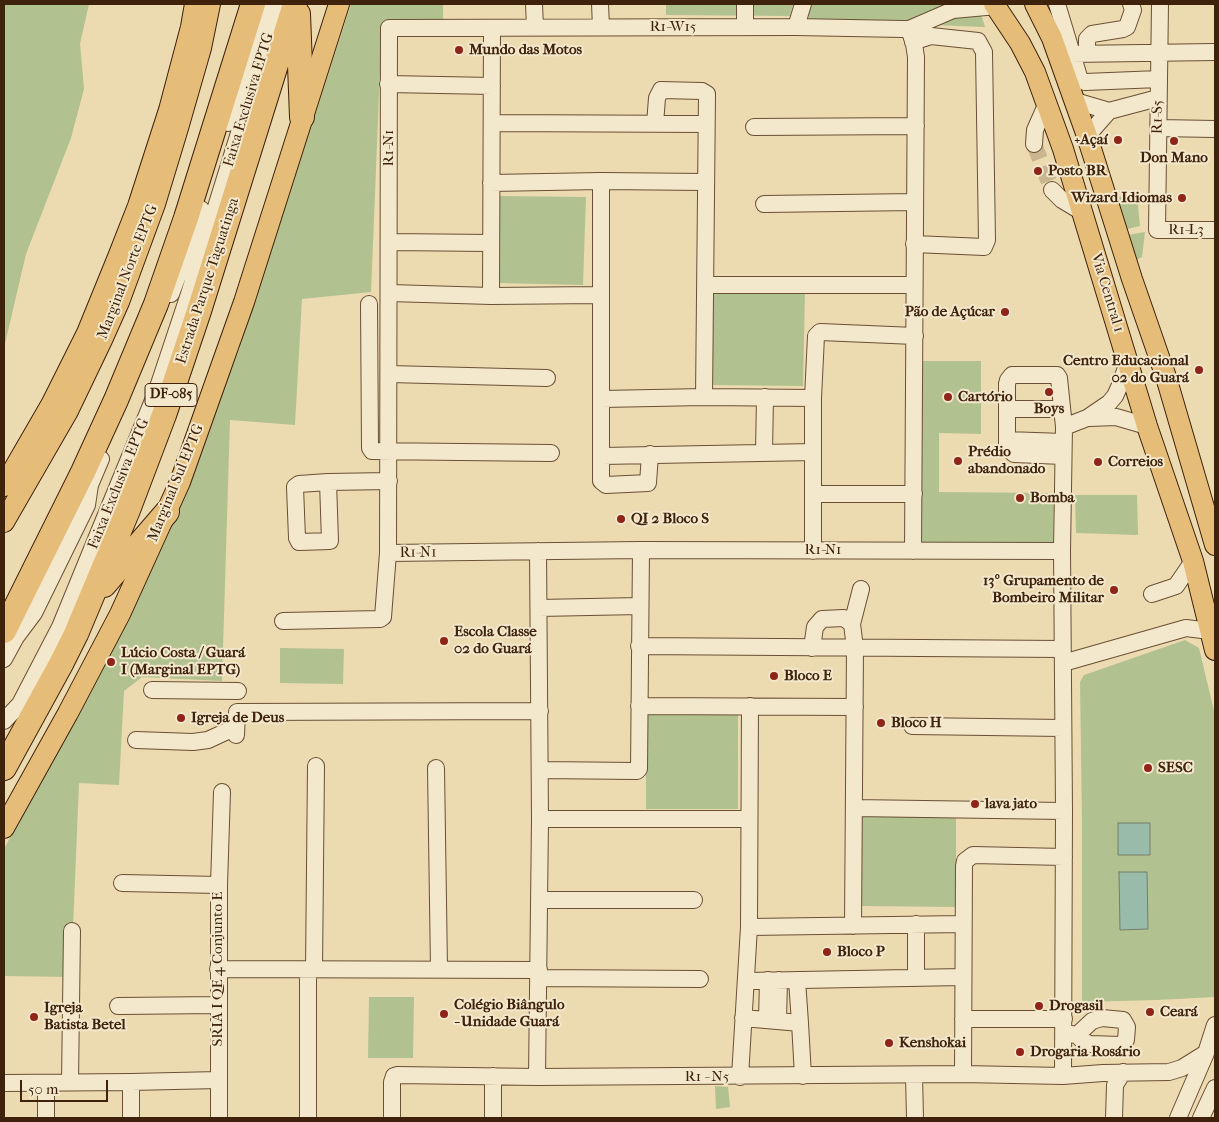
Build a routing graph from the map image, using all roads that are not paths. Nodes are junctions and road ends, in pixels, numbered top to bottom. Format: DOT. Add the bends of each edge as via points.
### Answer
graph roads {
  1 [pos="195,4"];
  2 [pos="210,4"];
  3 [pos="253,4"];
  4 [pos="266,4"];
  5 [pos="279,4"];
  6 [pos="296,4"];
  7 [pos="339,4"];
  8 [pos="534,4"];
  9 [pos="600,4"];
  10 [pos="745,4"];
  11 [pos="803,4"];
  12 [pos="1035,4"];
  13 [pos="1057,4"];
  14 [pos="1131,4"];
  15 [pos="1160,4"];
  16 [pos="995,5"];
  17 [pos="954,7"];
  18 [pos="535,27"];
  19 [pos="601,27"];
  20 [pos="745,27"];
  21 [pos="796,27"];
  22 [pos="389,28"];
  23 [pos="492,28"];
  24 [pos="911,35"];
  25 [pos="1159,52"];
  26 [pos="1215,52"];
  27 [pos="1079,53"];
  28 [pos="1158,79"];
  29 [pos="388,84"];
  30 [pos="492,86"];
  31 [pos="1158,98"];
  32 [pos="1075,102"];
  33 [pos="1047,103"];
  34 [pos="1109,111"];
  35 [pos="302,117"];
  36 [pos="492,123"];
  37 [pos="655,124"];
  38 [pos="706,124"];
  39 [pos="754,126"];
  40 [pos="916,126"];
  41 [pos="1158,128"];
  42 [pos="1215,129"];
  43 [pos="1087,136"];
  44 [pos="1034,144"];
  45 [pos="601,181"];
  46 [pos="706,182"];
  47 [pos="491,183"];
  48 [pos="1052,190"];
  49 [pos="915,202"];
  50 [pos="764,204"];
  51 [pos="1082,212"];
  52 [pos="1157,230"];
  53 [pos="1215,230"];
  54 [pos="390,242"];
  55 [pos="491,243"];
  56 [pos="914,244"];
  57 [pos="914,285"];
  58 [pos="706,286"];
  59 [pos="390,293"];
  60 [pos="491,296"];
  61 [pos="600,296"];
  62 [pos="369,304"];
  63 [pos="915,336"];
  64 [pos="1128,362"];
  65 [pos="389,374"];
  66 [pos="547,378"];
  67 [pos="704,397"];
  68 [pos="765,397"];
  69 [pos="813,398"];
  70 [pos="602,399"];
  71 [pos="1007,409"];
  72 [pos="1062,410"];
  73 [pos="1087,418"];
  74 [pos="1147,426"];
  75 [pos="1063,442"];
  76 [pos="390,452"];
  77 [pos="813,452"];
  78 [pos="764,453"];
  79 [pos="551,454"];
  80 [pos="650,454"];
  81 [pos="602,456"];
  82 [pos="389,481"];
  83 [pos="328,482"];
  84 [pos="4,486"];
  85 [pos="813,494"];
  86 [pos="914,494"];
  87 [pos="167,512"];
  88 [pos="4,522"];
  89 [pos="1213,538"];
  90 [pos="641,550"];
  91 [pos="813,550"];
  92 [pos="538,551"];
  93 [pos="913,551"];
  94 [pos="1062,551"];
  95 [pos="388,553"];
  96 [pos="1194,561"];
  97 [pos="861,589"];
  98 [pos="1152,594"];
  99 [pos="89,603"];
  100 [pos="640,606"];
  101 [pos="539,608"];
  102 [pos="1205,608"];
  103 [pos="283,621"];
  104 [pos="852,624"];
  105 [pos="1186,628"];
  106 [pos="4,631"];
  107 [pos="1213,640"];
  108 [pos="639,646"];
  109 [pos="812,648"];
  110 [pos="855,648"];
  111 [pos="1062,656"];
  112 [pos="4,658"];
  113 [pos="152,690"];
  114 [pos="238,691"];
  115 [pos="639,706"];
  116 [pos="750,706"];
  117 [pos="855,707"];
  118 [pos="540,711"];
  119 [pos="4,721"];
  120 [pos="912,726"];
  121 [pos="1063,728"];
  122 [pos="136,740"];
  123 [pos="316,766"];
  124 [pos="4,768"];
  125 [pos="436,768"];
  126 [pos="540,770"];
  127 [pos="222,792"];
  128 [pos="854,808"];
  129 [pos="1064,811"];
  130 [pos="540,819"];
  131 [pos="750,819"];
  132 [pos="4,828"];
  133 [pos="1064,857"];
  134 [pos="122,884"];
  135 [pos="219,885"];
  136 [pos="540,900"];
  137 [pos="694,900"];
  138 [pos="916,924"];
  139 [pos="963,924"];
  140 [pos="853,926"];
  141 [pos="749,927"];
  142 [pos="72,931"];
  143 [pos="218,969"];
  144 [pos="311,969"];
  145 [pos="439,969"];
  146 [pos="539,974"];
  147 [pos="962,977"];
  148 [pos="916,978"];
  149 [pos="700,979"];
  150 [pos="774,980"];
  151 [pos="797,980"];
  152 [pos="747,981"];
  153 [pos="218,1005"];
  154 [pos="118,1006"];
  155 [pos="744,1018"];
  156 [pos="963,1019"];
  157 [pos="773,1020"];
  158 [pos="800,1023"];
  159 [pos="1215,1025"];
  160 [pos="1068,1029"];
  161 [pos="1206,1053"];
  162 [pos="963,1074"];
  163 [pos="914,1075"];
  164 [pos="493,1076"];
  165 [pos="740,1076"];
  166 [pos="803,1076"];
  167 [pos="1063,1076"];
  168 [pos="537,1077"];
  169 [pos="1119,1079"];
  170 [pos="218,1080"];
  171 [pos="70,1082"];
  172 [pos="132,1082"];
  173 [pos="4,1083"];
  174 [pos="46,1083"];
  175 [pos="1215,1088"];
  176 [pos="46,1118"];
  177 [pos="131,1118"];
  178 [pos="219,1118"];
  179 [pos="308,1118"];
  180 [pos="392,1118"];
  181 [pos="494,1118"];
  182 [pos="915,1118"];
  183 [pos="1114,1118"];
  184 [pos="1178,1118"];
  185 [pos="1201,1118"];
  1 -- 84 [label="main road, Marginal Norte EPTG" via="169,110 118,258 87,333 52,403"];
  2 -- 88 [label="main road, Marginal Norte EPTG" via="201,48 155,204 119,302 68,411"];
  3 -- 106 [label="highway, DF-085" via="156,304 83,472"];
  4 -- 112 [label="street, Faixa Exclusiva EPTG" via="187,252 152,345 90,485 87,506 34,613"];
  5 -- 119 [label="street, Faixa Exclusiva EPTG" via="156,393 60,627 20,704"];
  6 -- 35 [label="highway"];
  6 -- 99 [label="highway, Estrada Parque Taguatinga / DF-085" via="164,415"];
  7 -- 35 [label="main road, Marginal Sul EPTG"];
  8 -- 18 [label="street"];
  9 -- 19 [label="street"];
  10 -- 20 [label="street"];
  11 -- 21 [label="street"];
  12 -- 32 [label="main road, Via Central 1" via="1052,38"];
  13 -- 27 [label="street"];
  14 -- 27 [label="street" via="1133,10 1127,27 1092,34"];
  15 -- 25 [label="street, R1-S5"];
  16 -- 17 [label="street, R1-W15"];
  16 -- 33 [label="main road, Via Central 1" via="1020,43"];
  17 -- 24 [label="street, R1-W15"];
  18 -- 19 [label="street, R1-W15"];
  18 -- 23 [label="street, R1-W15"];
  19 -- 20 [label="street, R1-W15"];
  20 -- 21 [label="street, R1-W15"];
  21 -- 24 [label="street, R1-W15"];
  22 -- 23 [label="street, R1-W15"];
  22 -- 29 [label="street, R1-N1"];
  23 -- 30 [label="street"];
  24 -- 40 [label="street" via="916,57"];
  24 -- 56 [label="street" via="978,41 984,52 987,230 984,247"];
  25 -- 26 [label="street"];
  25 -- 27 [label="street"];
  25 -- 28 [label="street, R1-S5"];
  27 -- 28 [label="street" via="1078,77 1082,81"];
  28 -- 31 [label="street, R1-S5"];
  29 -- 30 [label="street"];
  29 -- 54 [label="street, R1-N1"];
  30 -- 36 [label="street"];
  31 -- 34 [label="street"];
  31 -- 41 [label="street, R1-S5"];
  32 -- 34 [label="street"];
  32 -- 43 [label="main road, Via Central 1"];
  33 -- 44 [label="street" via="1034,130"];
  33 -- 51 [label="main road, Via Central 1"];
  34 -- 43 [label="street"];
  35 -- 87 [label="main road, Marginal Sul EPTG" via="244,302"];
  36 -- 37 [label="street"];
  36 -- 47 [label="street"];
  37 -- 38 [label="street"];
  37 -- 38 [label="street" via="657,98 661,90 705,92"];
  38 -- 46 [label="street"];
  39 -- 40 [label="street"];
  40 -- 49 [label="street"];
  41 -- 42 [label="street"];
  41 -- 52 [label="street, R1-S5"];
  43 -- 89 [label="main road, Via Central 1" via="1166,377"];
  45 -- 46 [label="street"];
  45 -- 47 [label="street"];
  45 -- 61 [label="street"];
  46 -- 58 [label="street"];
  47 -- 55 [label="street"];
  48 -- 51 [label="street"];
  49 -- 50 [label="street"];
  49 -- 56 [label="street"];
  51 -- 64 [label="main road, Via Central 1"];
  52 -- 53 [label="street, R1-L3"];
  54 -- 55 [label="street"];
  54 -- 59 [label="street, R1-N1"];
  55 -- 60 [label="street"];
  56 -- 57 [label="street"];
  57 -- 58 [label="street"];
  57 -- 63 [label="street"];
  58 -- 67 [label="street"];
  59 -- 60 [label="street"];
  59 -- 65 [label="street, R1-N1"];
  60 -- 61 [label="street"];
  61 -- 70 [label="street"];
  62 -- 76 [label="street" via="370,448 375,452"];
  63 -- 69 [label="street" via="818,333"];
  63 -- 86 [label="street"];
  64 -- 73 [label="street" via="1115,396"];
  64 -- 74 [label="main road, Via Central 1"];
  65 -- 66 [label="street"];
  65 -- 76 [label="street, R1-N1"];
  67 -- 68 [label="street"];
  67 -- 70 [label="street"];
  68 -- 69 [label="street"];
  68 -- 78 [label="street"];
  69 -- 77 [label="street"];
  70 -- 81 [label="street"];
  71 -- 72 [label="street"];
  71 -- 72 [label="street" via="1007,384 1012,375 1051,374 1059,378"];
  71 -- 75 [label="street" via="1007,440"];
  72 -- 75 [label="street"];
  73 -- 74 [label="street" via="1116,417"];
  73 -- 75 [label="street"];
  74 -- 96 [label="main road, Via Central 1"];
  75 -- 94 [label="street"];
  76 -- 79 [label="street"];
  76 -- 82 [label="street, R1-N1"];
  77 -- 78 [label="street"];
  77 -- 85 [label="street"];
  78 -- 80 [label="street"];
  80 -- 81 [label="street"];
  80 -- 81 [label="street" via="648,483 606,485 601,481"];
  82 -- 83 [label="street"];
  82 -- 95 [label="street, R1-N1"];
  85 -- 86 [label="street"];
  85 -- 91 [label="street"];
  86 -- 93 [label="street"];
  87 -- 99 [label="highway"];
  87 -- 132 [label="main road, Marginal Sul EPTG" via="120,614"];
  89 -- 96 [label="main road"];
  90 -- 91 [label="street, R1-N1"];
  90 -- 92 [label="street, R1-N1"];
  90 -- 100 [label="street"];
  91 -- 93 [label="street, R1-N1"];
  92 -- 95 [label="street, R1-N1"];
  92 -- 101 [label="street"];
  93 -- 94 [label="street, R1-N1"];
  94 -- 111 [label="street"];
  95 -- 103 [label="street" via="383,617 380,619"];
  96 -- 98 [label="street" via="1176,586"];
  96 -- 102 [label="main road, Via Central 1"];
  97 -- 104 [label="street"];
  99 -- 124 [label="highway, Estrada Parque Taguatinga / DF-085" via="61,664"];
  100 -- 101 [label="street"];
  100 -- 108 [label="street"];
  101 -- 118 [label="street"];
  102 -- 105 [label="street"];
  102 -- 107 [label="main road, Via Central 1"];
  104 -- 109 [label="street" via="844,618 822,619 815,627"];
  104 -- 110 [label="street"];
  105 -- 107 [label="street"];
  105 -- 111 [label="street"];
  108 -- 109 [label="street"];
  108 -- 115 [label="street"];
  109 -- 110 [label="street"];
  110 -- 111 [label="street"];
  110 -- 117 [label="street"];
  111 -- 121 [label="street"];
  113 -- 114 [label="street"];
  115 -- 116 [label="street"];
  115 -- 126 [label="street" via="638,771"];
  116 -- 117 [label="street"];
  116 -- 131 [label="street"];
  117 -- 128 [label="street"];
  118 -- 122 [label="street" via="238,712 236,731 208,740"];
  118 -- 126 [label="street"];
  120 -- 121 [label="street"];
  121 -- 129 [label="street"];
  123 -- 144 [label="street"];
  125 -- 145 [label="street"];
  126 -- 130 [label="street"];
  127 -- 135 [label="street"];
  128 -- 129 [label="street"];
  128 -- 140 [label="street"];
  129 -- 133 [label="street"];
  130 -- 131 [label="street"];
  130 -- 136 [label="street"];
  131 -- 141 [label="street"];
  133 -- 139 [label="street" via="969,857 964,866"];
  133 -- 160 [label="street"];
  134 -- 135 [label="street, SRIA I QE 4 Conjunto E"];
  135 -- 143 [label="street, SRIA I QE 4 Conjunto E"];
  136 -- 137 [label="street"];
  136 -- 146 [label="street"];
  138 -- 139 [label="street"];
  138 -- 140 [label="street"];
  138 -- 148 [label="street"];
  139 -- 147 [label="street"];
  140 -- 141 [label="street"];
  141 -- 152 [label="street"];
  142 -- 171 [label="street"];
  143 -- 144 [label="street"];
  143 -- 153 [label="street, SRIA I QE 4 Conjunto E"];
  144 -- 145 [label="street"];
  144 -- 179 [label="street"];
  145 -- 146 [label="street"];
  146 -- 149 [label="street"];
  146 -- 168 [label="street"];
  147 -- 148 [label="street"];
  147 -- 156 [label="street"];
  148 -- 151 [label="street"];
  150 -- 151 [label="street"];
  150 -- 152 [label="street"];
  150 -- 157 [label="street"];
  151 -- 158 [label="street"];
  152 -- 155 [label="street"];
  153 -- 154 [label="street"];
  153 -- 170 [label="street, SRIA I QE 4 Conjunto E"];
  155 -- 157 [label="street"];
  155 -- 165 [label="street"];
  156 -- 160 [label="street"];
  156 -- 162 [label="street"];
  157 -- 158 [label="street"];
  158 -- 166 [label="street"];
  159 -- 161 [label="street"];
  160 -- 167 [label="street"];
  161 -- 169 [label="street" via="1176,1070"];
  161 -- 184 [label="street"];
  162 -- 163 [label="street, R1 - N5"];
  162 -- 167 [label="street, R1 - N5"];
  163 -- 166 [label="street, R1 - N5"];
  163 -- 182 [label="street"];
  164 -- 168 [label="street, R1 - N5"];
  164 -- 180 [label="street, R1 - N5" via="394,1076"];
  164 -- 181 [label="street"];
  165 -- 166 [label="street, R1 - N5"];
  165 -- 168 [label="street, R1 - N5"];
  167 -- 169 [label="street, R1 - N5" via="1103,1073"];
  169 -- 183 [label="street"];
  170 -- 172 [label="street"];
  170 -- 178 [label="street, SRIA I QE 4 Conjunto E"];
  171 -- 172 [label="street"];
  171 -- 174 [label="street"];
  172 -- 177 [label="street"];
  173 -- 174 [label="street"];
  174 -- 176 [label="street"];
  175 -- 185 [label="street"];
}
